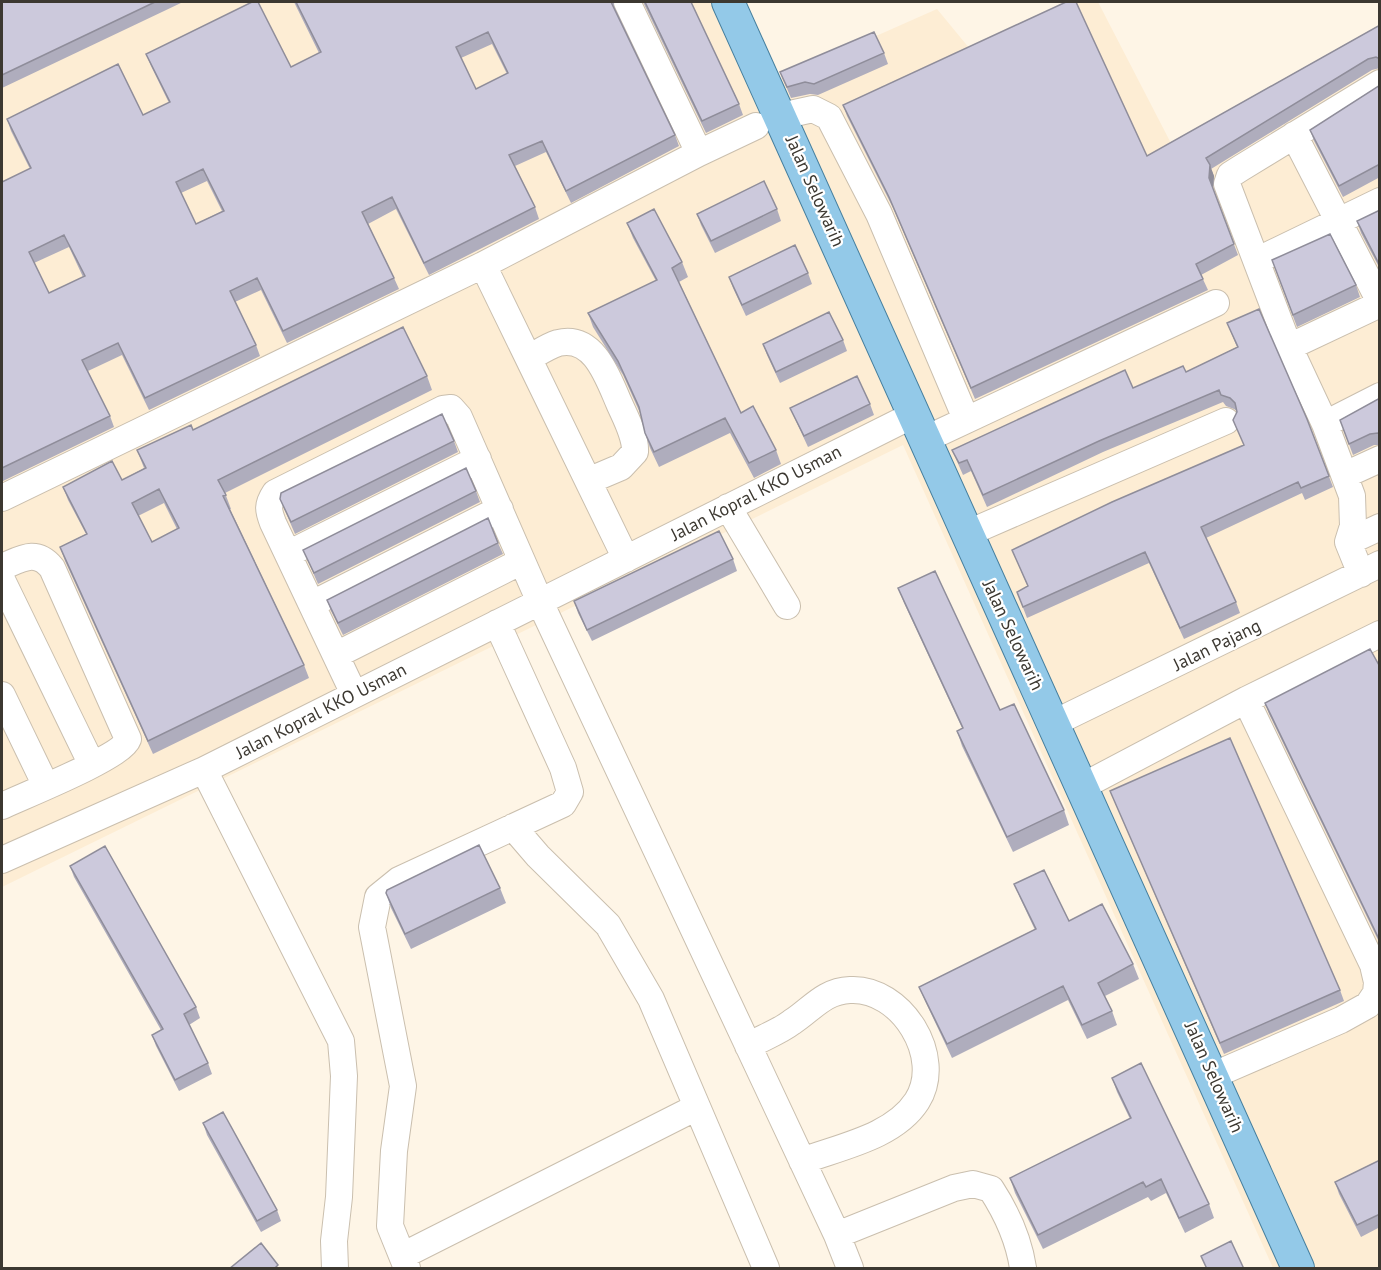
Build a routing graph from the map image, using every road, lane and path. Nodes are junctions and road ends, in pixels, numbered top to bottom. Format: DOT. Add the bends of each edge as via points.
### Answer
graph roads {
  1 [pos="627,2"];
  2 [pos="728,2"];
  3 [pos="1380,83"];
  4 [pos="769,121"];
  5 [pos="1294,135"];
  6 [pos="699,153"];
  7 [pos="1380,201"];
  8 [pos="1339,220"];
  9 [pos="1258,260"];
  10 [pos="483,265"];
  11 [pos="1216,303"];
  12 [pos="1380,303"];
  13 [pos="1289,347"];
  14 [pos="528,358"];
  15 [pos="1380,396"];
  16 [pos="966,420"];
  17 [pos="1226,421"];
  18 [pos="1325,424"];
  19 [pos="920,426"];
  20 [pos="478,459"];
  21 [pos="1380,459"];
  22 [pos="1345,475"];
  23 [pos="588,481"];
  24 [pos="2,498"];
  25 [pos="728,507"];
  26 [pos="500,509"];
  27 [pos="1380,527"];
  28 [pos="966,534"];
  29 [pos="1348,542"];
  30 [pos="288,554"];
  31 [pos="626,559"];
  32 [pos="522,561"];
  33 [pos="2,567"];
  34 [pos="1370,569"];
  35 [pos="2,580"];
  36 [pos="540,602"];
  37 [pos="312,604"];
  38 [pos="787,606"];
  39 [pos="497,623"];
  40 [pos="1380,634"];
  41 [pos="336,655"];
  42 [pos="354,694"];
  43 [pos="2,695"];
  44 [pos="1246,700"];
  45 [pos="1054,723"];
  46 [pos="92,765"];
  47 [pos="204,770"];
  48 [pos="46,786"];
  49 [pos="1083,786"];
  50 [pos="2,805"];
  51 [pos="513,827"];
  52 [pos="2,860"];
  53 [pos="748,1046"];
  54 [pos="1214,1075"];
  55 [pos="697,1107"];
  56 [pos="802,1161"];
  57 [pos="837,1235"];
  58 [pos="405,1262"];
  59 [pos="335,1269"];
  60 [pos="766,1269"];
  61 [pos="850,1269"];
  62 [pos="1023,1269"];
  63 [pos="1298,1269"];
  1 -- 6 [label="street"];
  2 -- 4 [label="main road, Jalan Selowarih"];
  3 -- 5 [label="street"];
  4 -- 6 [label="street"];
  4 -- 16 [label="street" via="813,109 829,117 879,214"];
  4 -- 19 [label="main road, Jalan Selowarih"];
  5 -- 8 [label="street"];
  5 -- 9 [label="street" via="1228,179"];
  6 -- 10 [label="street"];
  7 -- 8 [label="street"];
  8 -- 9 [label="street"];
  8 -- 12 [label="street"];
  9 -- 13 [label="street"];
  10 -- 14 [label="street"];
  10 -- 24 [label="street"];
  11 -- 16 [label="street, Jalan Kopral KKO Usman"];
  12 -- 13 [label="street"];
  13 -- 18 [label="street"];
  14 -- 23 [label="street"];
  14 -- 23 [label="street" via="566,342 589,350 603,367 635,452 621,467"];
  15 -- 18 [label="street"];
  16 -- 19 [label="street, Jalan Kopral KKO Usman"];
  17 -- 28 [label="street"];
  18 -- 22 [label="street"];
  19 -- 25 [label="street, Jalan Kopral KKO Usman"];
  19 -- 28 [label="main road, Jalan Selowarih"];
  20 -- 26 [label="street"];
  20 -- 30 [label="street"];
  20 -- 30 [label="street" via="459,417 451,408 443,409 275,494 267,508"];
  21 -- 22 [label="street"];
  22 -- 29 [label="street" via="1353,512"];
  23 -- 31 [label="street"];
  25 -- 31 [label="street, Jalan Kopral KKO Usman"];
  25 -- 38 [label="street"];
  26 -- 32 [label="street"];
  26 -- 37 [label="street"];
  27 -- 29 [label="street"];
  28 -- 45 [label="main road, Jalan Selowarih"];
  29 -- 34 [label="street"];
  30 -- 37 [label="street"];
  31 -- 36 [label="street, Jalan Kopral KKO Usman"];
  32 -- 36 [label="street"];
  32 -- 41 [label="street"];
  33 -- 46 [label="street" via="30,555 45,559 66,600 128,739 123,748"];
  34 -- 45 [label="street, Jalan Pajang"];
  35 -- 46 [label="street"];
  36 -- 39 [label="street, Jalan Kopral KKO Usman"];
  36 -- 53 [label="street"];
  37 -- 41 [label="street"];
  39 -- 42 [label="street, Jalan Kopral KKO Usman"];
  39 -- 51 [label="street" via="563,768 570,792 563,804"];
  40 -- 44 [label="street"];
  41 -- 42 [label="street"];
  42 -- 47 [label="street, Jalan Kopral KKO Usman"];
  43 -- 48 [label="street"];
  44 -- 49 [label="street"];
  44 -- 54 [label="street" via="1373,965 1377,982 1376,993 1368,1005"];
  45 -- 49 [label="main road, Jalan Selowarih"];
  46 -- 48 [label="street"];
  47 -- 52 [label="street, Jalan Kopral KKO Usman"];
  47 -- 59 [label="street" via="341,1041 344,1076"];
  48 -- 50 [label="street"];
  49 -- 54 [label="main road, Jalan Selowarih"];
  51 -- 55 [label="street" via="608,925 651,999"];
  51 -- 58 [label="street" via="399,879 378,897 372,927 403,1086 390,1226"];
  53 -- 56 [label="street"];
  53 -- 56 [label="street" via="793,1022 826,996 849,990 870,991 888,999 904,1015 922,1045 926,1071 917,1100 895,1123"];
  54 -- 63 [label="main road, Jalan Selowarih"];
  55 -- 58 [label="street"];
  55 -- 60 [label="street"];
  56 -- 57 [label="street"];
  57 -- 61 [label="street"];
  57 -- 62 [label="street" via="973,1184 992,1189"];
}
